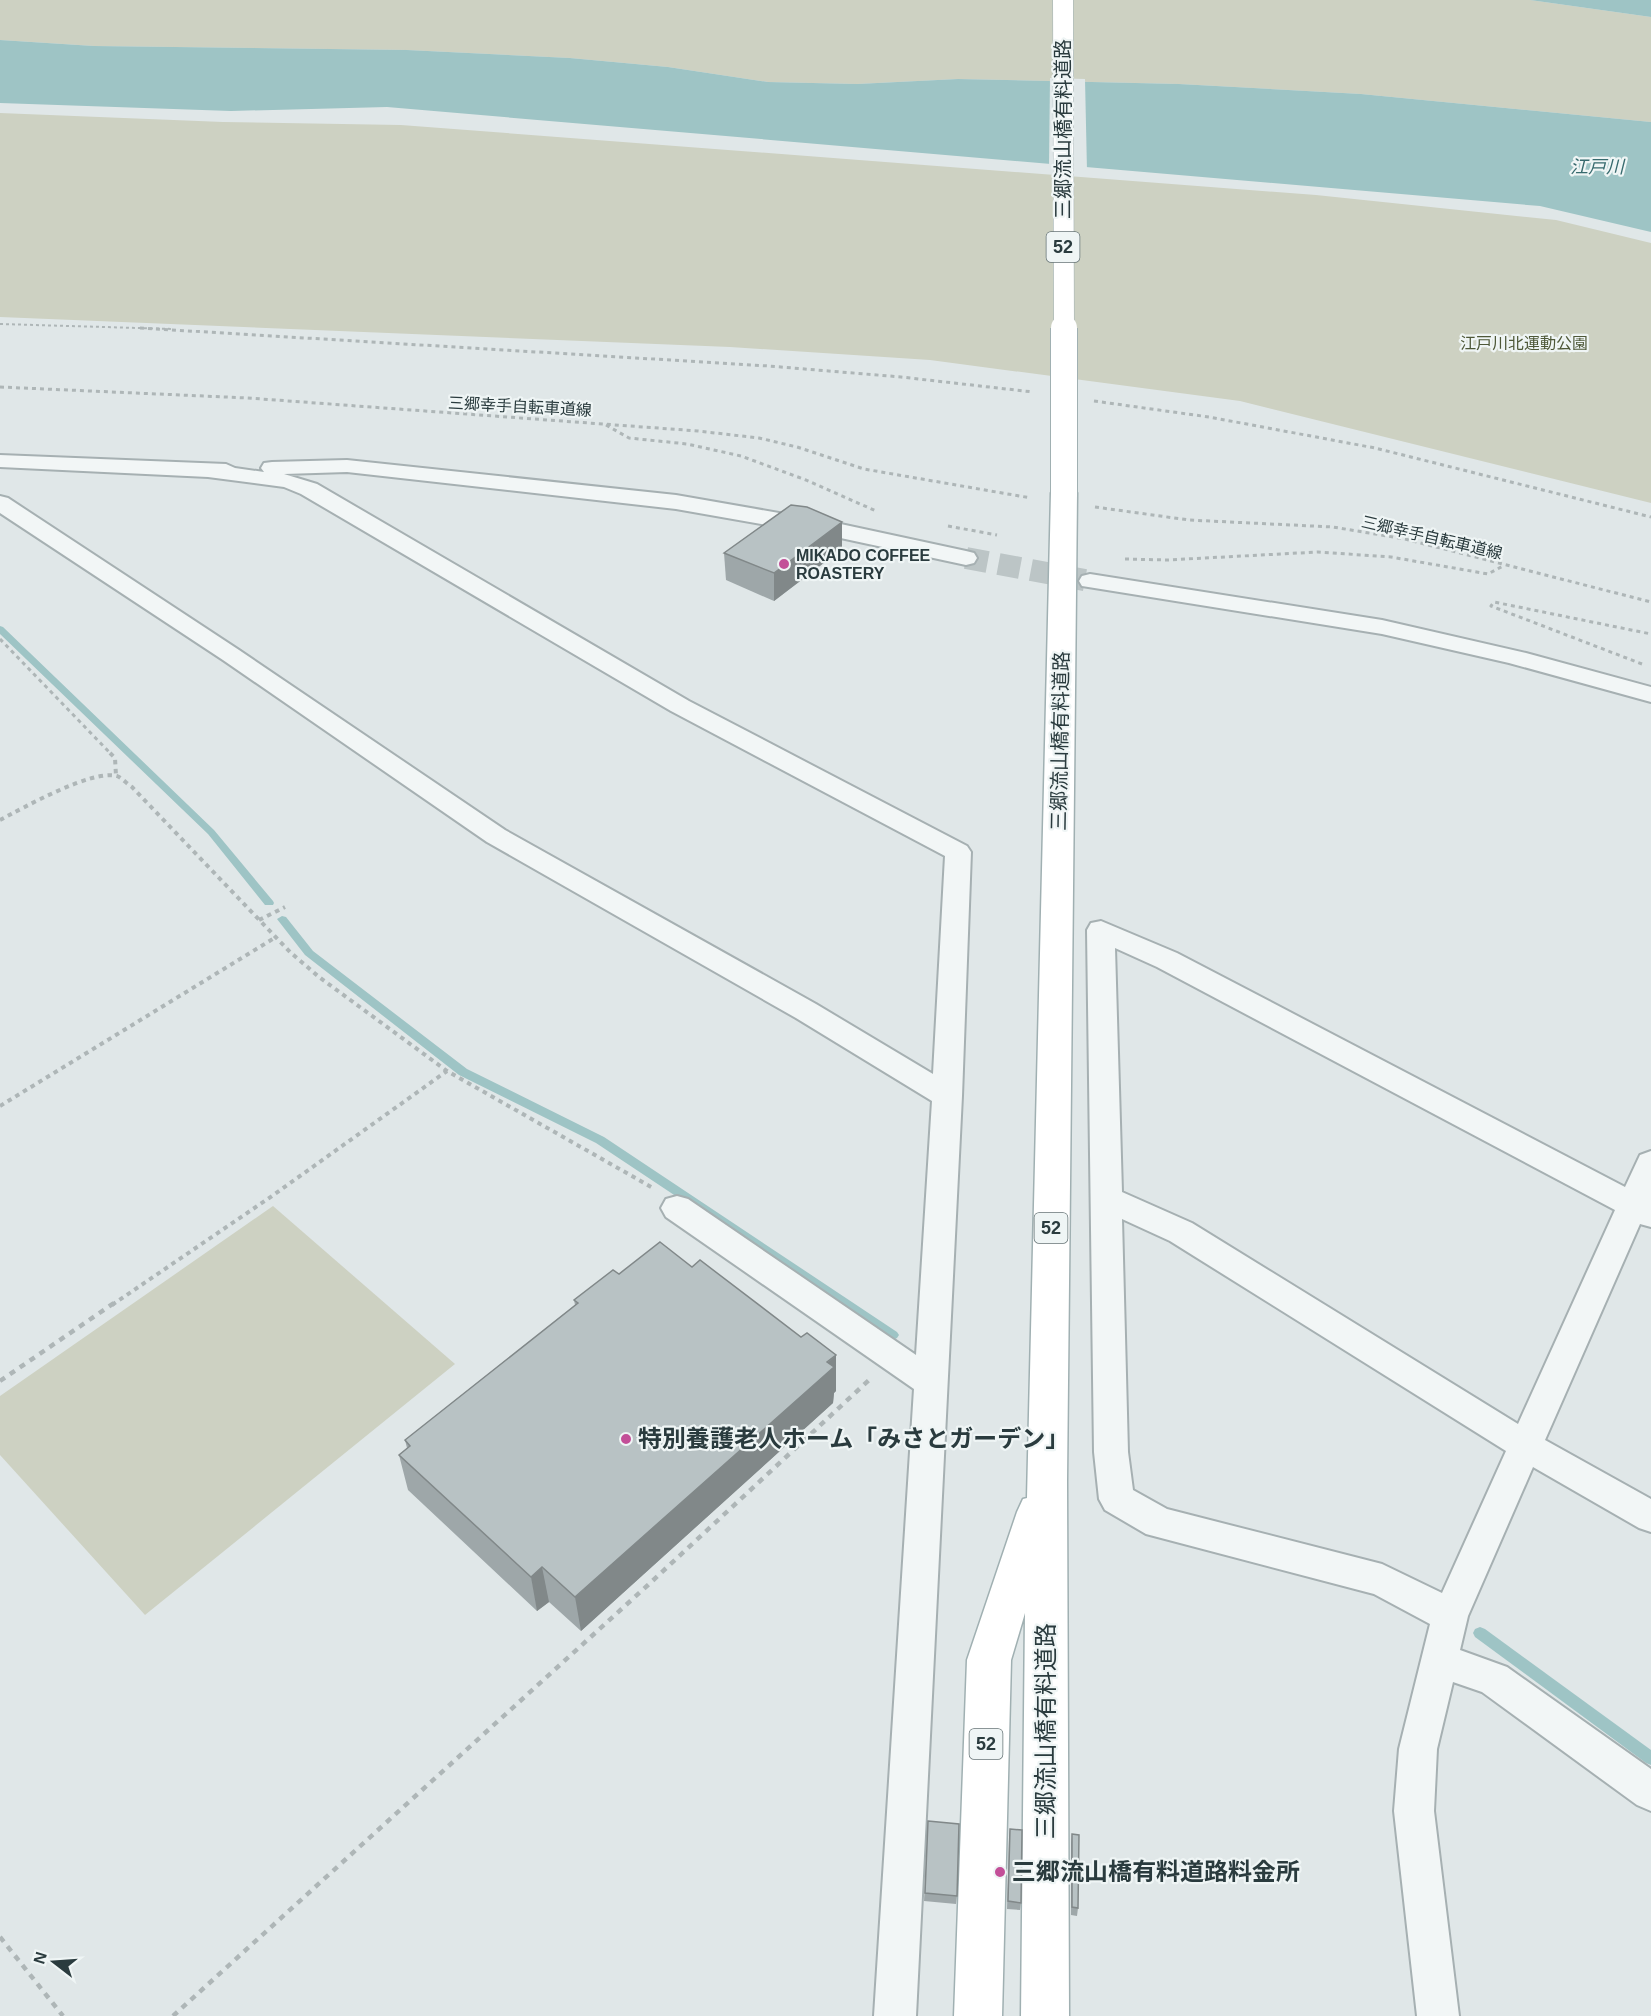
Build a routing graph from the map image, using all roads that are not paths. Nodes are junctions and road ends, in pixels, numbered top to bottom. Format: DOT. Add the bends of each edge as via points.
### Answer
graph roads {
  1 [pos="1063,0"];
  2 [pos="0,461"];
  3 [pos="208,471"];
  4 [pos="0,503"];
  5 [pos="966,558"];
  6 [pos="1090,581"];
  7 [pos="1651,695"];
  8 [pos="947,1096"];
  9 [pos="1651,1163"];
  10 [pos="1105,1198"];
  11 [pos="676,1208"];
  12 [pos="1642,1210"];
  13 [pos="931,1383"];
  14 [pos="1527,1446"];
  15 [pos="1047,1481"];
  16 [pos="1651,1517"];
  17 [pos="1449,1616"];
  18 [pos="1438,1660"];
  19 [pos="1651,1792"];
  20 [pos="895,2016"];
  21 [pos="978,2016"];
  22 [pos="1045,2016"];
  23 [pos="1438,2016"];
  1 -- 15 [label="main road, 三郷流山橋有料道路 / 52, bridge" via="1063,598"];
  2 -- 3 [label="street"];
  3 -- 5 [label="street" via="347,466 676,502"];
  3 -- 8 [label="street" via="288,481 309,489 680,706 958,852"];
  4 -- 8 [label="street" via="496,836 806,1011"];
  6 -- 7 [label="street" via="1379,627 1522,658"];
  8 -- 13 [label="street"];
  9 -- 12 [label="street"];
  10 -- 12 [label="street" via="1101,930 1167,960"];
  10 -- 14 [label="street" via="1182,1233"];
  10 -- 17 [label="street" via="1111,1452 1117,1499 1160,1523 1382,1580"];
  11 -- 13 [label="street"];
  12 -- 14 [label="street"];
  13 -- 20 [label="street"];
  14 -- 16 [label="street"];
  14 -- 17 [label="street"];
  15 -- 21 [label="main road, 三郷流山橋有料道路 / 52" via="989,1660"];
  15 -- 22 [label="main road, 三郷流山橋有料道路 / 52"];
  17 -- 18 [label="street"];
  18 -- 19 [label="street" via="1494,1679"];
  18 -- 23 [label="street" via="1418,1749 1414,1811"];
}
